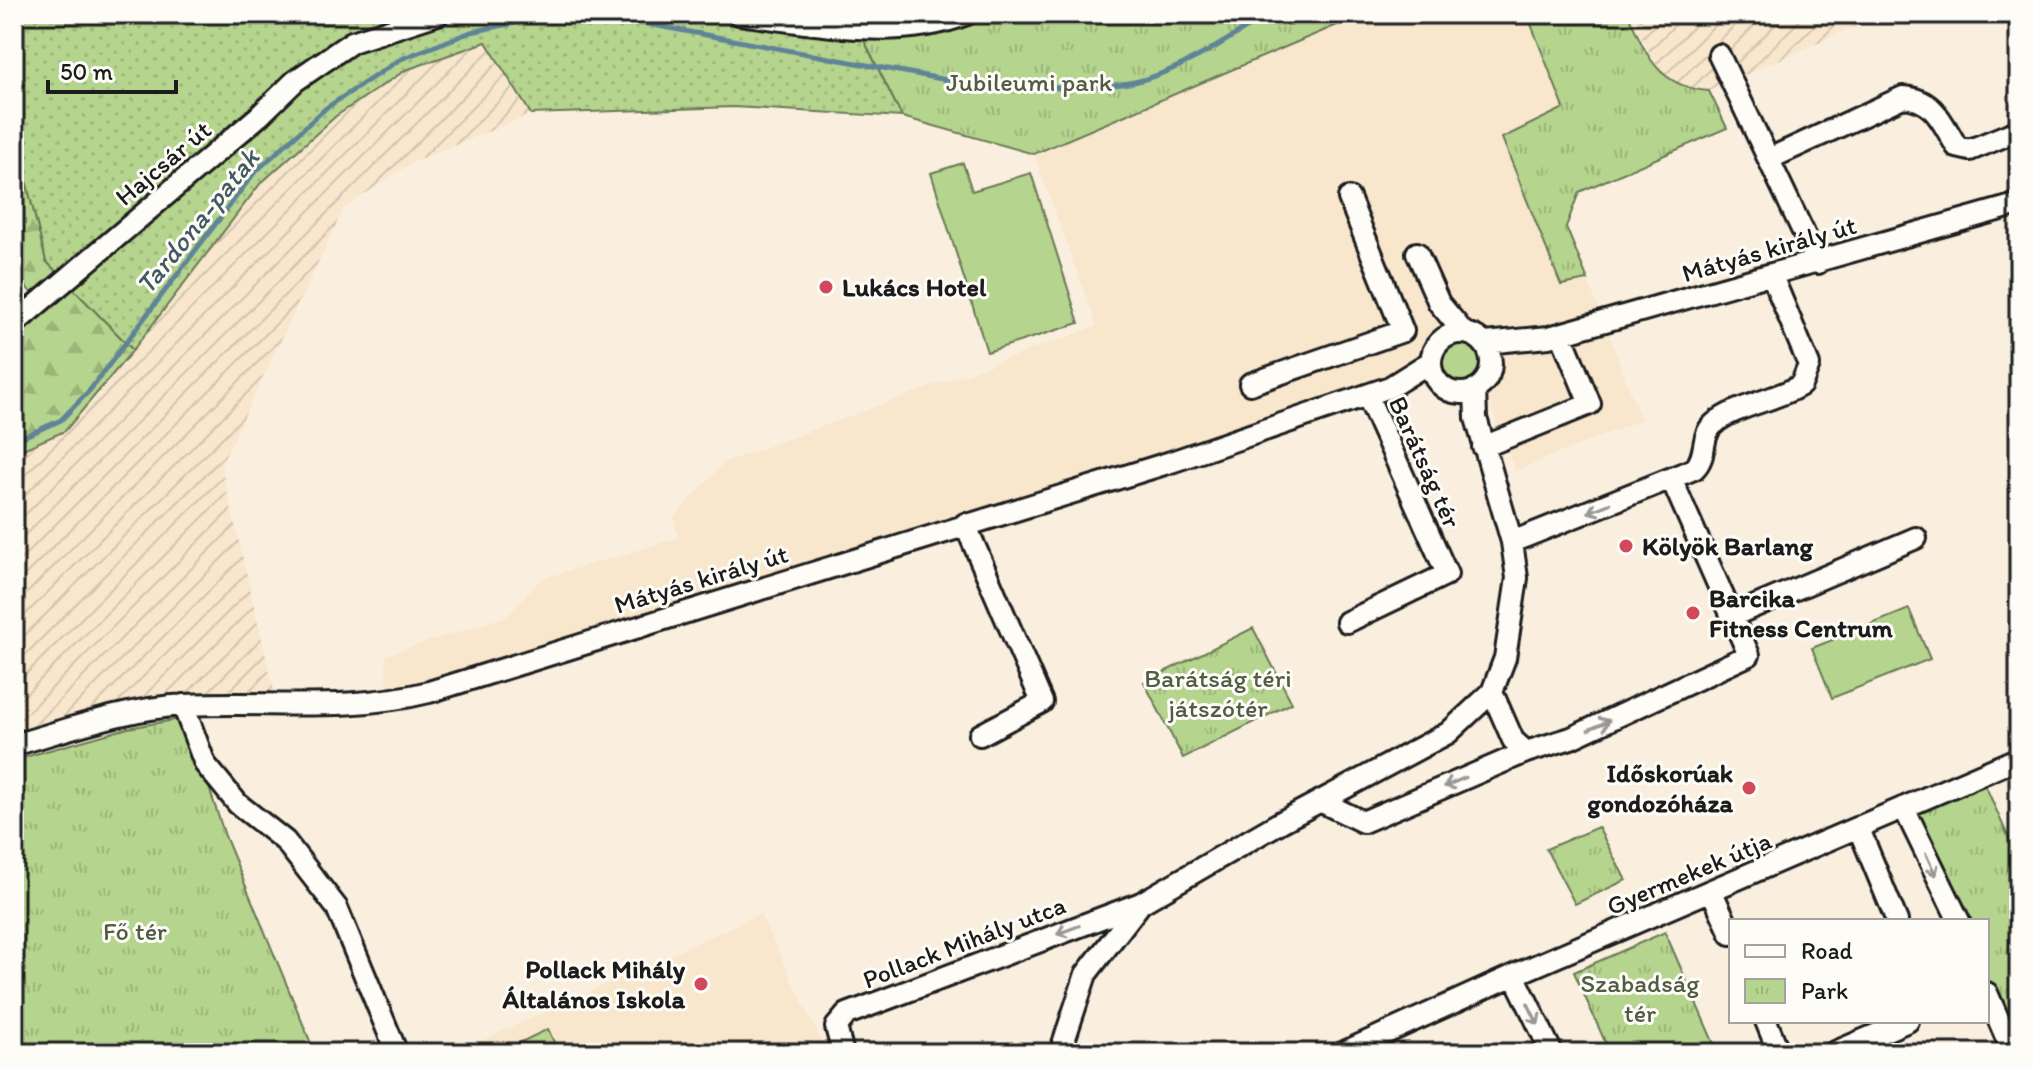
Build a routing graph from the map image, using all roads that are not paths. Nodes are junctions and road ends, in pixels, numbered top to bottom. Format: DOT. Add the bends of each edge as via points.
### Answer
graph roads {
  1 [pos="438,14"];
  2 [pos="739,14"];
  3 [pos="967,14"];
  4 [pos="1719,55"];
  5 [pos="2019,130"];
  6 [pos="1771,158"];
  7 [pos="1349,198"];
  8 [pos="2019,204"];
  9 [pos="1417,253"];
  10 [pos="1818,263"];
  11 [pos="1772,276"];
  12 [pos="1439,303"];
  13 [pos="14,324"];
  14 [pos="1464,333"];
  15 [pos="1561,334"];
  16 [pos="1439,342"];
  17 [pos="1489,357"];
  18 [pos="1430,362"];
  19 [pos="1250,384"];
  20 [pos="1390,387"];
  21 [pos="1455,389"];
  22 [pos="1367,395"];
  23 [pos="1483,447"];
  24 [pos="1672,480"];
  25 [pos="965,524"];
  26 [pos="1916,538"];
  27 [pos="1512,542"];
  28 [pos="1732,616"];
  29 [pos="1347,622"];
  30 [pos="1492,692"];
  31 [pos="183,705"];
  32 [pos="980,735"];
  33 [pos="14,745"];
  34 [pos="1526,752"];
  35 [pos="2019,758"];
  36 [pos="1320,801"];
  37 [pos="1904,808"];
  38 [pos="1859,829"];
  39 [pos="1712,892"];
  40 [pos="1141,903"];
  41 [pos="1896,919"];
  42 [pos="1958,919"];
  43 [pos="1729,930"];
  44 [pos="1514,975"];
  45 [pos="1989,998"];
  46 [pos="1767,1023"];
  47 [pos="1903,1023"];
  48 [pos="1383,1044"];
  49 [pos="1061,1049"];
  50 [pos="397,1053"];
  51 [pos="843,1053"];
  52 [pos="1040,1053"];
  53 [pos="1342,1053"];
  54 [pos="1552,1053"];
  55 [pos="1779,1053"];
  56 [pos="1833,1053"];
  57 [pos="2013,1053"];
  1 -- 13 [label="street, Hajcsár út" via="352,42 295,81"];
  2 -- 3 [label="street" via="901,27"];
  4 -- 6 [label="street"];
  5 -- 6 [label="street" via="1970,150 1957,147 1931,106 1903,97"];
  6 -- 10 [label="street"];
  7 -- 19 [label="street" via="1403,331"];
  8 -- 10 [label="street, Mátyás király út"];
  9 -- 12 [label="street"];
  10 -- 11 [label="street, Mátyás király út"];
  11 -- 15 [label="street, Mátyás király út"];
  11 -- 24 [label="street" via="1809,365 1808,374 1794,390 1716,421 1702,461"];
  12 -- 14 [label="street"];
  12 -- 16 [label="street"];
  14 -- 16 [label="street"];
  14 -- 17 [label="street"];
  15 -- 17 [label="street, Mátyás király út"];
  15 -- 23 [label="street" via="1590,404"];
  16 -- 18 [label="street"];
  17 -- 21 [label="street" via="1486,379"];
  18 -- 20 [label="street, Mátyás király út"];
  18 -- 21 [label="street"];
  20 -- 21 [label="street, Mátyás király út"];
  20 -- 22 [label="street, Mátyás király út"];
  21 -- 23 [label="street, Pollack Mihály utca" via="1476,418"];
  22 -- 25 [label="street, Mátyás király út"];
  22 -- 29 [label="street, Barátság tér" via="1447,574"];
  23 -- 27 [label="street, Pollack Mihály utca"];
  24 -- 27 [label="street, one-way"];
  24 -- 28 [label="street"];
  25 -- 31 [label="street, Mátyás király út" via="391,702"];
  25 -- 32 [label="street" via="1042,702"];
  26 -- 28 [label="street"];
  27 -- 30 [label="street, Pollack Mihály utca" via="1514,610"];
  34 -- 28 [label="street, one-way" via="1571,738 1749,655"];
  30 -- 34 [label="street" via="1513,740"];
  30 -- 36 [label="street, Pollack Mihály utca" via="1451,731"];
  31 -- 33 [label="street, Mátyás király út" via="98,720"];
  31 -- 50 [label="street" via="205,764 238,804 285,841 337,908"];
  34 -- 36 [label="street, one-way" via="1363,822"];
  35 -- 37 [label="street, Gyermekek útja"];
  36 -- 40 [label="street, Pollack Mihály utca"];
  37 -- 38 [label="street, Gyermekek útja"];
  37 -- 42 [label="street, one-way"];
  38 -- 39 [label="street, Gyermekek útja"];
  38 -- 41 [label="street"];
  39 -- 43 [label="street"];
  39 -- 44 [label="street, Gyermekek útja"];
  40 -- 49 [label="street, Pollack Mihály utca" via="1086,974"];
  40 -- 51 [label="street, Pollack Mihály utca, one-way" via="847,1014 836,1027"];
  44 -- 48 [label="street, Gyermekek útja"];
  44 -- 54 [label="street, one-way"];
  45 -- 57 [label="street"];
  46 -- 55 [label="street"];
  47 -- 56 [label="street"];
  48 -- 53 [label="street, Gyermekek útja"];
  49 -- 52 [label="street, Pollack Mihály utca"];
}
